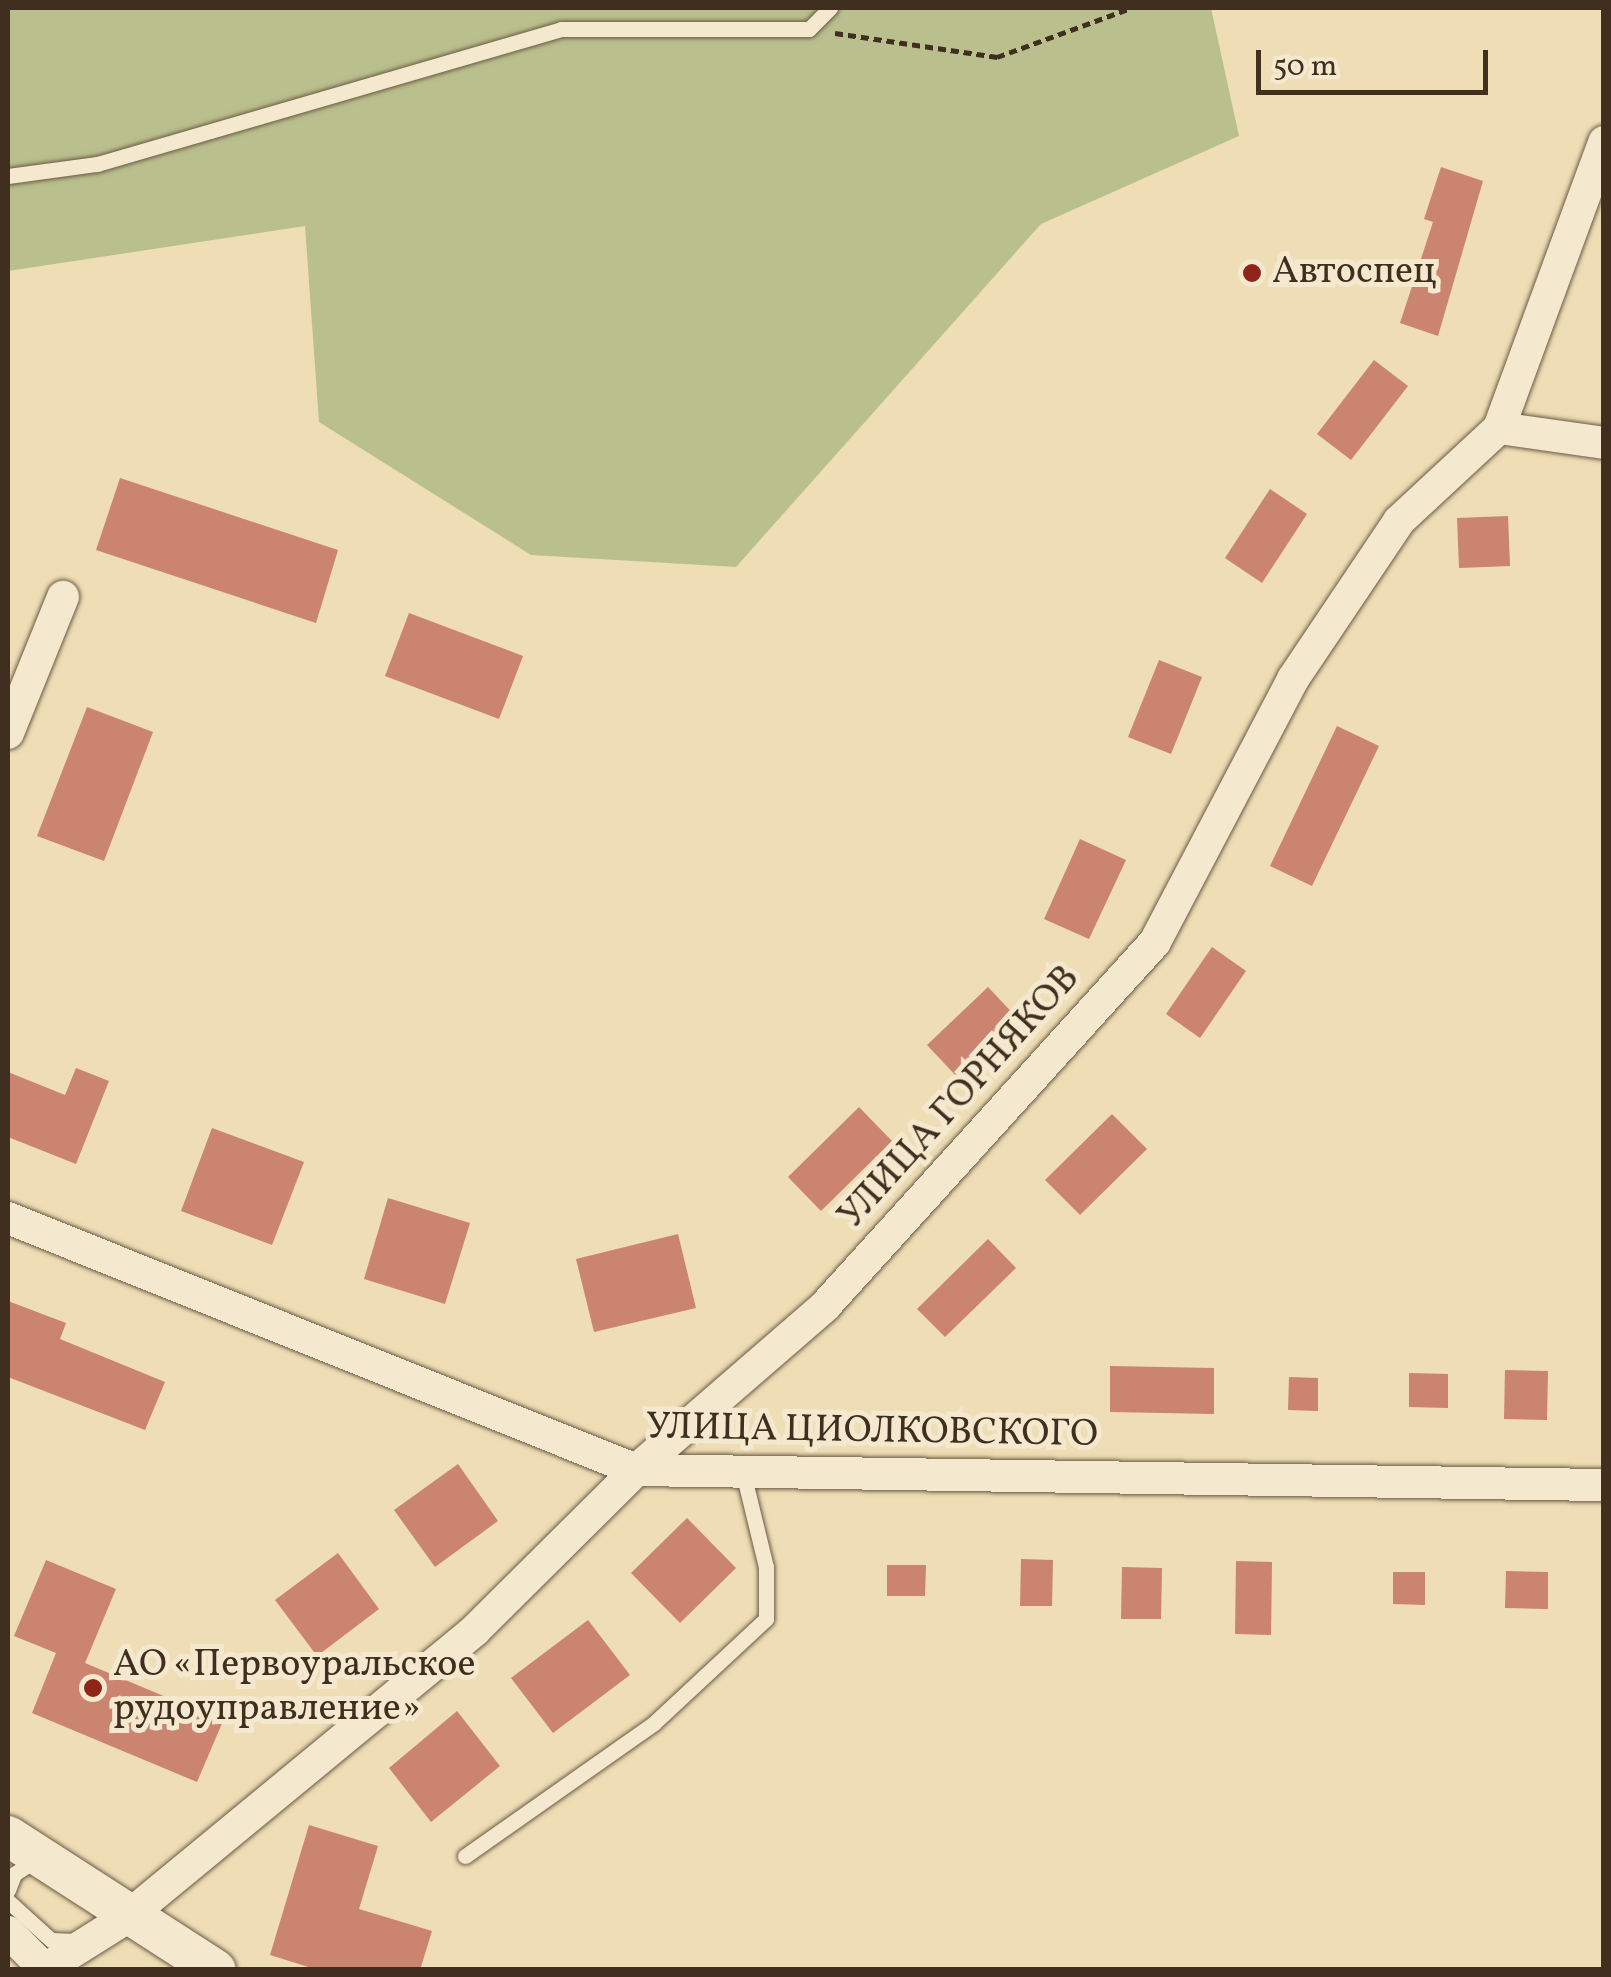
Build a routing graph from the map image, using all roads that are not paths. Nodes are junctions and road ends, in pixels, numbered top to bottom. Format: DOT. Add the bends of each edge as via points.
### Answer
graph roads {
  1 [pos="830,8"];
  2 [pos="1604,142"];
  3 [pos="8,176"];
  4 [pos="1499,428"];
  5 [pos="1604,443"];
  6 [pos="63,597"];
  7 [pos="8,732"];
  8 [pos="8,1218"];
  9 [pos="636,1470"];
  10 [pos="743,1473"];
  11 [pos="1604,1485"];
  12 [pos="8,1836"];
  13 [pos="465,1856"];
  14 [pos="25,1857"];
  15 [pos="8,1890"];
  16 [pos="8,1901"];
  17 [pos="126,1918"];
  18 [pos="8,1932"];
  19 [pos="216,1970"];
  1 -- 3 [label="lane" via="809,29 561,29 96,164"];
  2 -- 4 [label="street, УЛИЦА ГОРНЯКОВ"];
  4 -- 5 [label="street"];
  4 -- 9 [label="street, УЛИЦА ГОРНЯКОВ" via="1400,521 1292,679 1155,942 825,1306"];
  6 -- 7 [label="street"];
  8 -- 9 [label="street, УЛИЦА ЦИОЛКОВСКОГО"];
  9 -- 10 [label="street, УЛИЦА ЦИОЛКОВСКОГО"];
  9 -- 17 [label="street, УЛИЦА ГОРНЯКОВ" via="514,1596"];
  10 -- 11 [label="street, УЛИЦА ЦИОЛКОВСКОГО"];
  10 -- 13 [label="lane" via="766,1567 766,1619 654,1723"];
  12 -- 14 [label="street"];
  14 -- 15 [label="lane"];
  14 -- 17 [label="street"];
  16 -- 17 [label="lane" via="23,1921 65,1946"];
  17 -- 18 [label="street, УЛИЦА ГОРНЯКОВ" via="46,1969"];
  17 -- 19 [label="street"];
}
